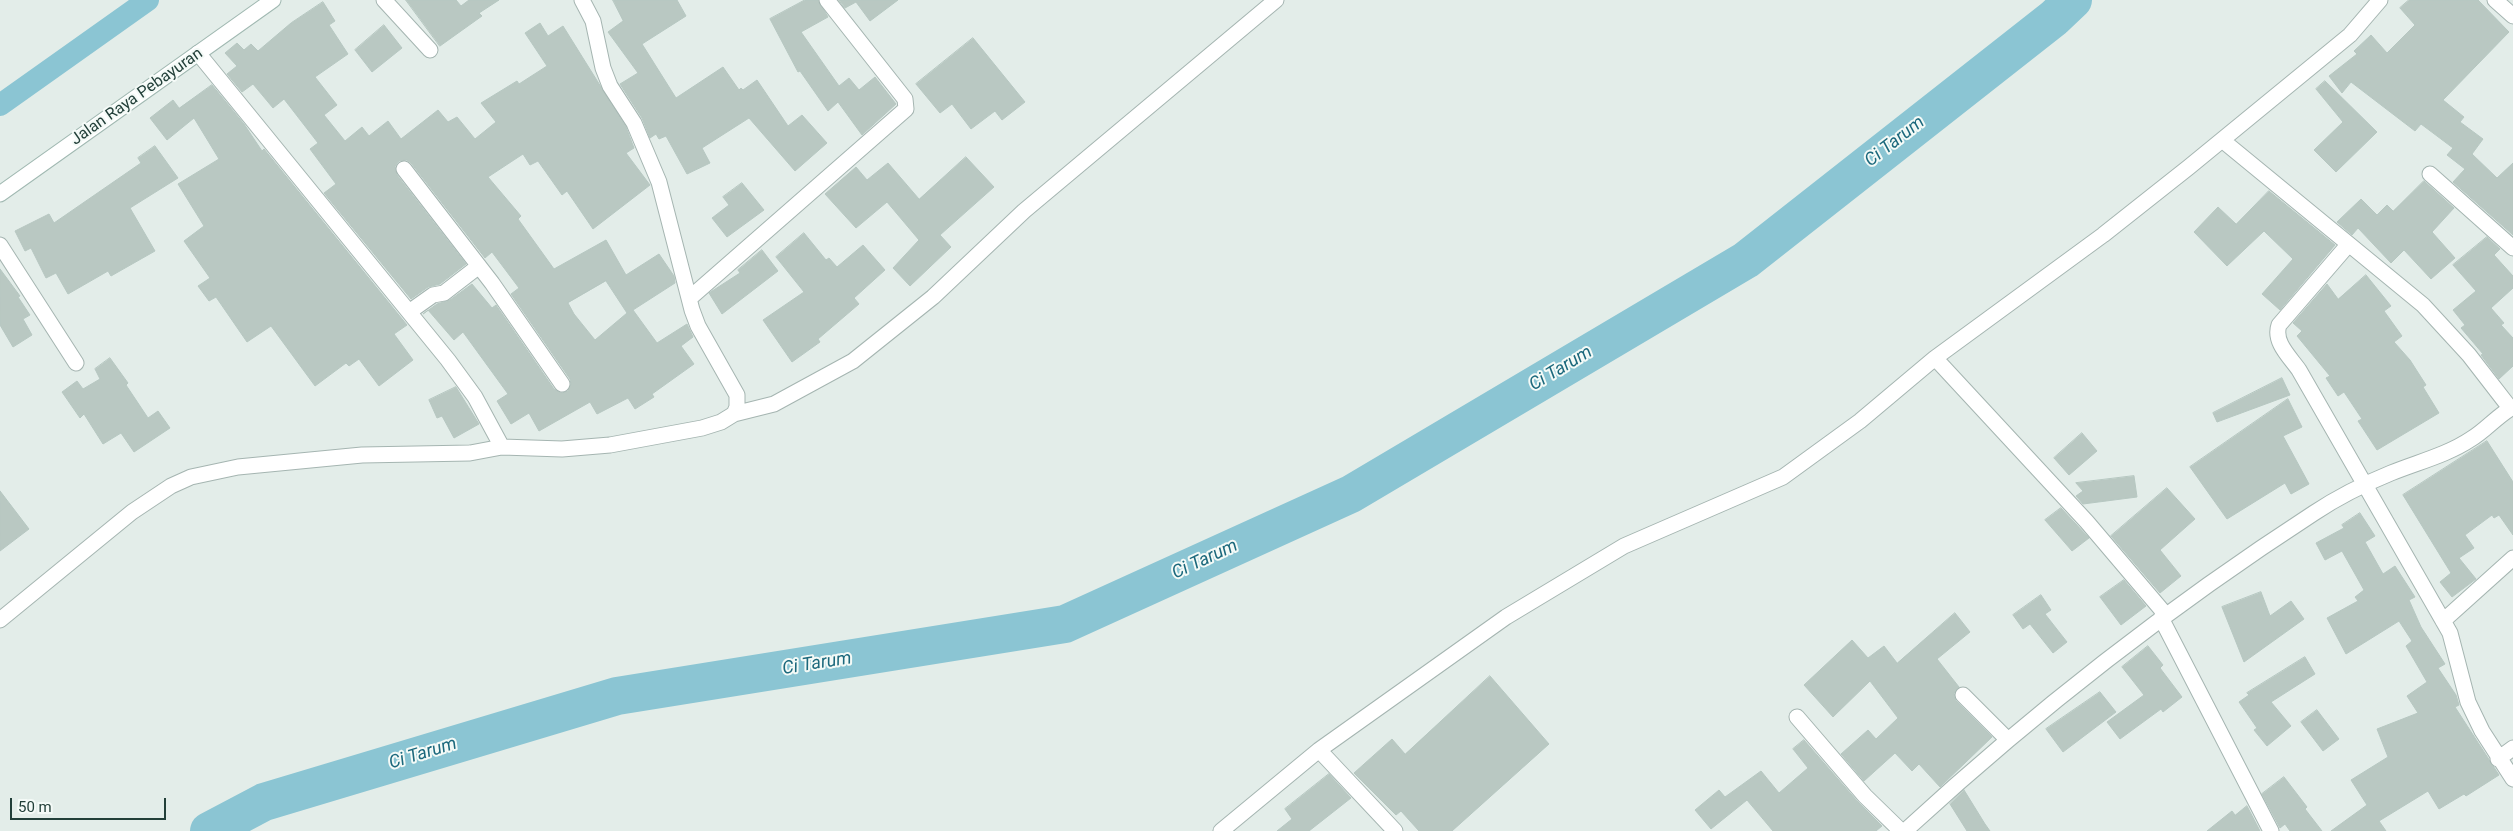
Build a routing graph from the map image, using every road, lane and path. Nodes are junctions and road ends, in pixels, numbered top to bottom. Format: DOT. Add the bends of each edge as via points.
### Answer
graph roads {
  1 [pos="273,0"];
  2 [pos="384,0"];
  3 [pos="582,0"];
  4 [pos="827,0"];
  5 [pos="1276,0"];
  6 [pos="2380,0"];
  7 [pos="2494,0"];
  8 [pos="2513,16"];
  9 [pos="430,50"];
  10 [pos="198,53"];
  11 [pos="2222,140"];
  12 [pos="404,169"];
  13 [pos="2430,174"];
  14 [pos="0,194"];
  15 [pos="0,245"];
  16 [pos="2348,245"];
  17 [pos="2513,248"];
  18 [pos="479,266"];
  19 [pos="691,298"];
  20 [pos="409,312"];
  21 [pos="1935,358"];
  22 [pos="76,363"];
  23 [pos="562,384"];
  24 [pos="2512,408"];
  25 [pos="734,414"];
  26 [pos="502,447"];
  27 [pos="2363,484"];
  28 [pos="2513,558"];
  29 [pos="2163,617"];
  30 [pos="0,620"];
  31 [pos="2443,621"];
  32 [pos="1963,695"];
  33 [pos="1797,717"];
  34 [pos="2007,739"];
  35 [pos="2513,748"];
  36 [pos="1319,750"];
  37 [pos="2498,759"];
  38 [pos="2513,779"];
  39 [pos="1221,831"];
  40 [pos="1395,831"];
  41 [pos="1903,831"];
  42 [pos="2271,831"];
  1 -- 10 [label="street, Jalan Raya Pebayuran"];
  2 -- 9 [label="street"];
  3 -- 19 [label="street" via="593,21 600,60 610,86 634,123 659,182"];
  4 -- 19 [label="street" via="905,99 906,108"];
  5 -- 25 [label="street" via="1024,212 933,297 853,361 774,404"];
  6 -- 11 [label="street" via="2350,35"];
  7 -- 8 [label="street"];
  10 -- 14 [label="street, Jalan Raya Pebayuran"];
  10 -- 20 [label="street"];
  11 -- 16 [label="street"];
  11 -- 21 [label="street" via="2104,234"];
  12 -- 18 [label="street"];
  13 -- 17 [label="street"];
  15 -- 22 [label="street"];
  16 -- 24 [label="street" via="2423,305"];
  16 -- 27 [label="street" via="2279,325 2277,332 2282,346 2299,370"];
  18 -- 20 [label="street" via="444,293 433,295"];
  18 -- 23 [label="street"];
  19 -- 25 [label="street" via="698,326 737,395"];
  20 -- 26 [label="street" via="475,397"];
  21 -- 29 [label="street" via="2087,522"];
  21 -- 36 [label="street" via="1860,421 1783,477 1624,546 1585,568 1506,617"];
  24 -- 27 [label="street" via="2471,439"];
  25 -- 26 [label="street" via="729,419 702,428 610,444 562,449"];
  26 -- 30 [label="street" via="470,453 362,455 238,467 191,476 132,512"];
  27 -- 29 [label="street" via="2315,512"];
  27 -- 31 [label="street"];
  28 -- 31 [label="street"];
  29 -- 34 [label="street"];
  29 -- 42 [label="street"];
  31 -- 37 [label="street" via="2450,633 2468,702"];
  32 -- 34 [label="street"];
  33 -- 41 [label="street" via="1865,796"];
  34 -- 41 [label="street"];
  35 -- 37 [label="street"];
  36 -- 39 [label="street"];
  36 -- 40 [label="street"];
  37 -- 38 [label="street"];
}
